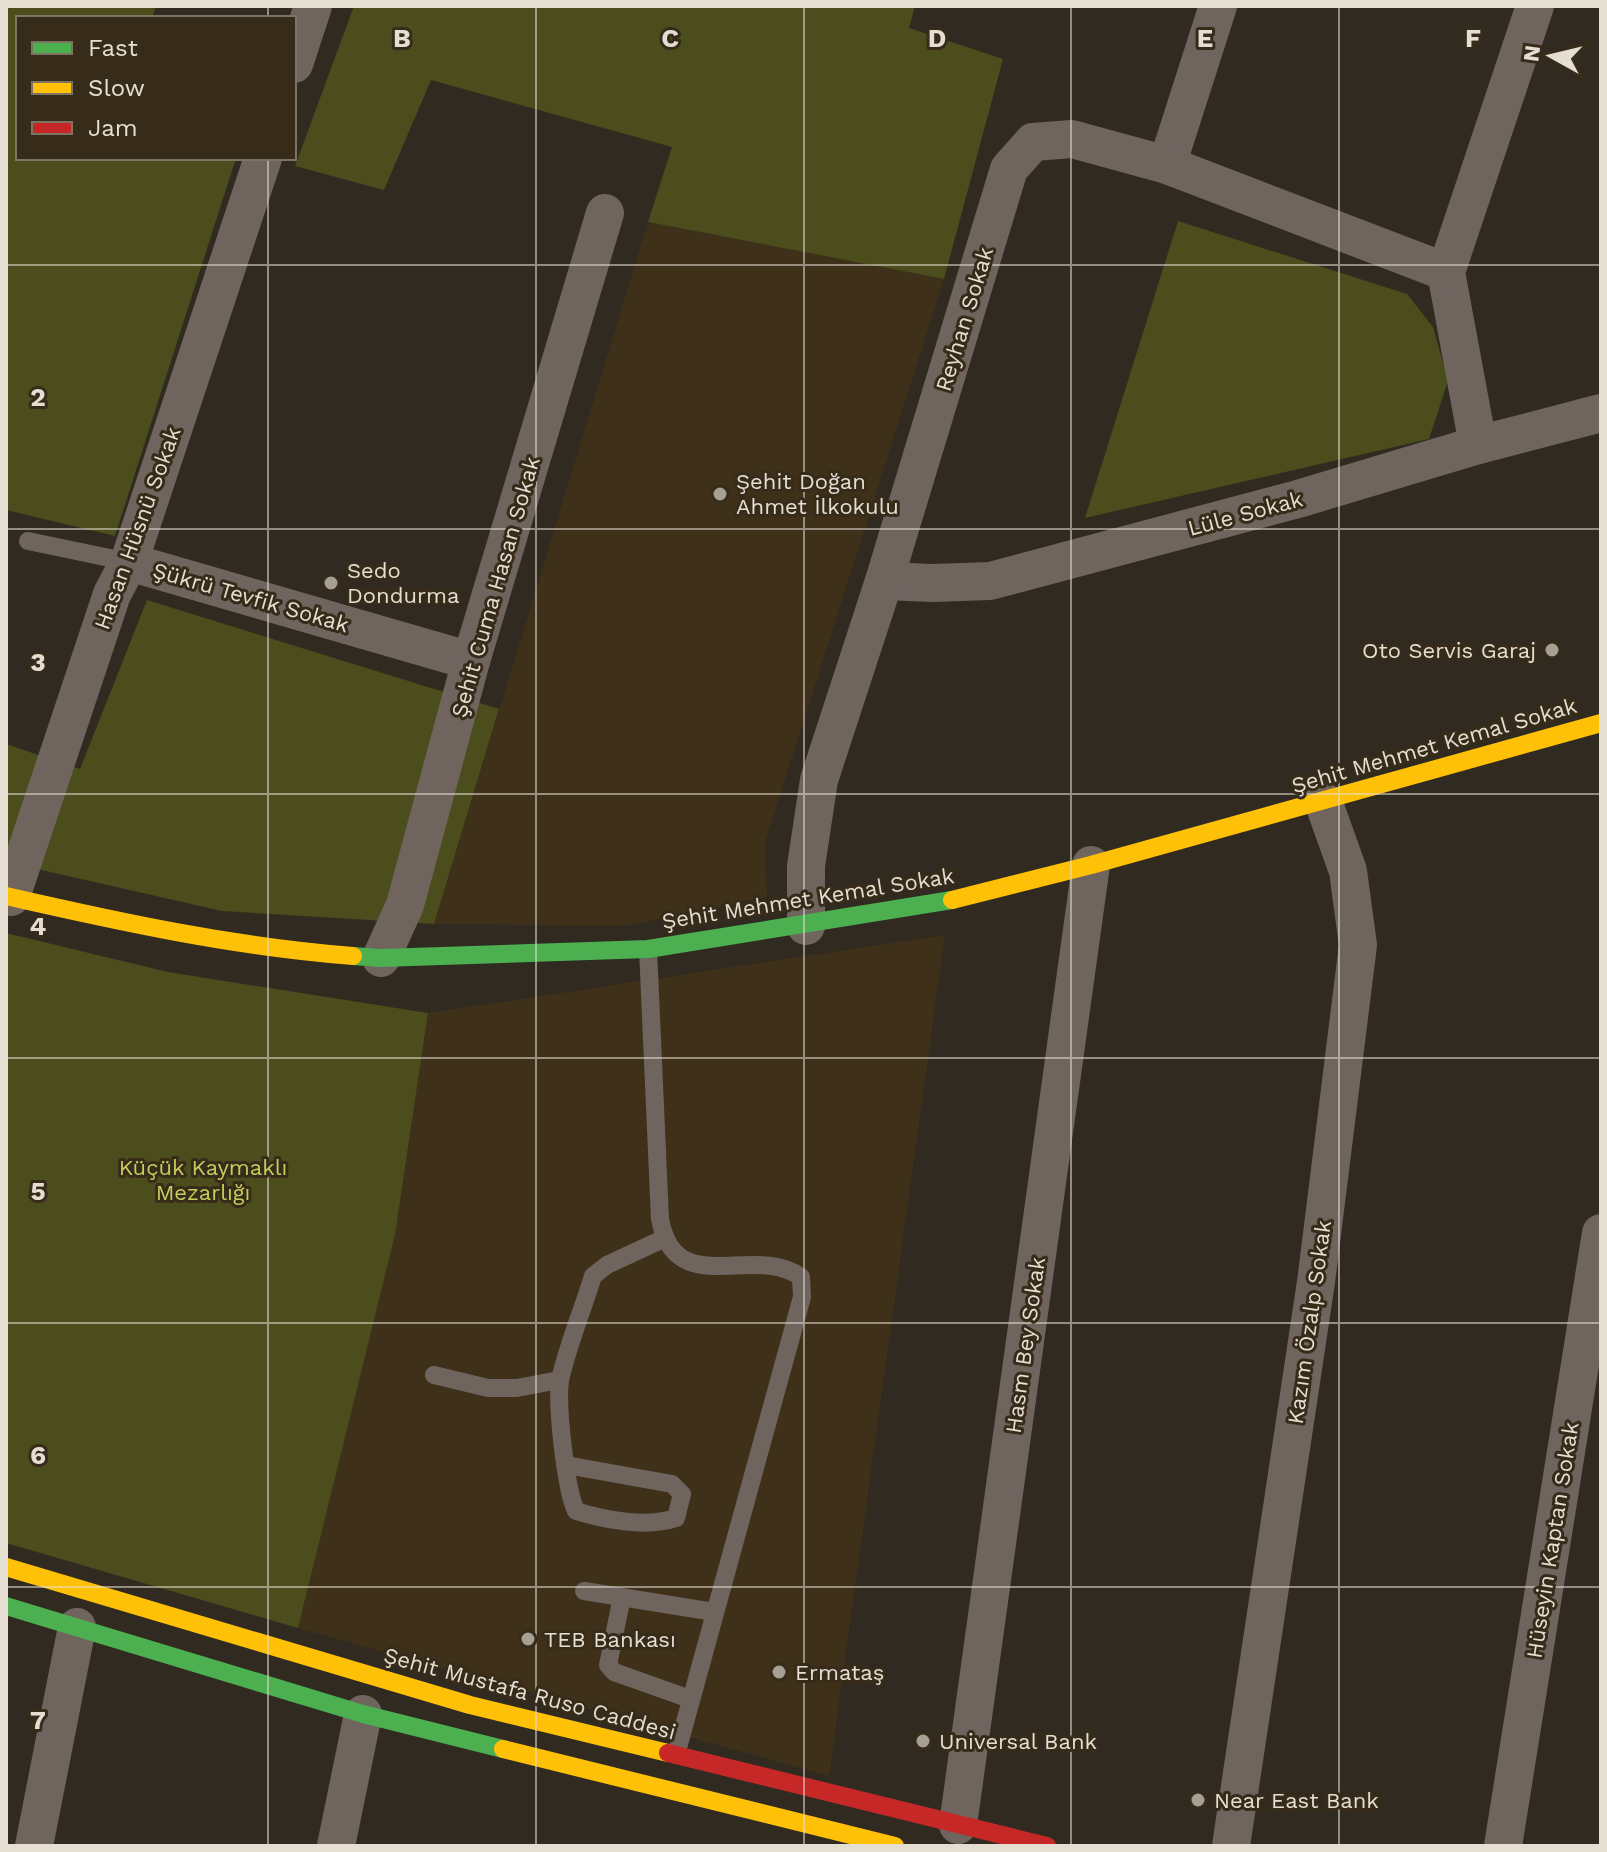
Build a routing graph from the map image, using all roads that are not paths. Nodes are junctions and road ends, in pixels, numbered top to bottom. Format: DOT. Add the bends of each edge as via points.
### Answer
graph roads {
  1 [pos="313,6"];
  2 [pos="1218,6"];
  3 [pos="1535,6"];
  4 [pos="296,58"];
  5 [pos="262,160"];
  6 [pos="1167,165"];
  7 [pos="605,213"];
  8 [pos="1446,272"];
  9 [pos="1601,413"];
  10 [pos="1478,445"];
  11 [pos="28,541"];
  12 [pos="129,562"];
  13 [pos="884,581"];
  14 [pos="471,661"];
  15 [pos="1601,723"];
  16 [pos="1323,801"];
  17 [pos="1091,865"];
  18 [pos="8,897"];
  19 [pos="806,926"];
  20 [pos="648,949"];
  21 [pos="381,958"];
  22 [pos="1601,1233"];
  23 [pos="663,1239"];
  24 [pos="434,1375"];
  25 [pos="559,1380"];
  26 [pos="566,1465"];
  27 [pos="6,1567"];
  28 [pos="584,1591"];
  29 [pos="622,1597"];
  30 [pos="6,1606"];
  31 [pos="714,1612"];
  32 [pos="77,1627"];
  33 [pos="690,1699"];
  34 [pos="363,1714"];
  35 [pos="676,1756"];
  36 [pos="958,1825"];
  37 [pos="34,1846"];
  38 [pos="336,1846"];
  39 [pos="895,1846"];
  40 [pos="1047,1846"];
  41 [pos="1231,1846"];
  42 [pos="1503,1846"];
  1 -- 4 [label="street"];
  2 -- 6 [label="street"];
  3 -- 8 [label="street"];
  5 -- 12 [label="street, Hasan Hüsnü Sokak"];
  6 -- 8 [label="street, Reyhan Sokak"];
  6 -- 13 [label="street, Reyhan Sokak" via="1072,139 1033,142 1009,169"];
  7 -- 14 [label="street, Şehit Cuma Hasan Sokak"];
  8 -- 10 [label="street"];
  9 -- 10 [label="street, Lüle Sokak"];
  10 -- 13 [label="street, Lüle Sokak" via="990,581"];
  11 -- 12 [label="lane, Şükrü Tevfik Sokak"];
  12 -- 14 [label="street, Şükrü Tevfik Sokak"];
  12 -- 18 [label="street, Hasan Hüsnü Sokak" via="112,594"];
  13 -- 19 [label="street, Reyhan Sokak" via="819,780 806,866"];
  14 -- 21 [label="street, Şehit Cuma Hasan Sokak" via="405,905"];
  15 -- 16 [label="main road, Şehit Mehmet Kemal Sokak"];
  16 -- 17 [label="main road, Şehit Mehmet Kemal Sokak"];
  16 -- 41 [label="street, Kazım Özalp Sokak" via="1348,871 1358,945 1316,1282"];
  17 -- 19 [label="main road, Şehit Mehmet Kemal Sokak" via="948,901"];
  17 -- 36 [label="street, Hasm Bey Sokak"];
  18 -- 21 [label="main road, Şehit Mehmet Kemal Sokak" via="150,929"];
  19 -- 20 [label="main road, Şehit Mehmet Kemal Sokak"];
  20 -- 21 [label="main road, Şehit Mehmet Kemal Sokak"];
  20 -- 23 [label="lane"];
  22 -- 42 [label="street, Hüseyin Kaptan Sokak"];
  23 -- 25 [label="lane" via="593,1276"];
  23 -- 31 [label="lane" via="677,1257 696,1265 787,1267 801,1277 802,1297"];
  24 -- 25 [label="lane" via="488,1388"];
  25 -- 26 [label="lane"];
  26 -- 26 [label="lane" via="576,1511 658,1524 676,1518 680,1510 682,1494 672,1484"];
  27 -- 35 [label="main road, Şehit Mustafa Ruso Caddesi" via="470,1705"];
  28 -- 29 [label="lane"];
  29 -- 31 [label="lane"];
  29 -- 33 [label="lane" via="608,1665 614,1672"];
  30 -- 32 [label="main road"];
  31 -- 33 [label="lane"];
  32 -- 34 [label="main road"];
  32 -- 37 [label="street"];
  33 -- 35 [label="lane"];
  34 -- 38 [label="street"];
  34 -- 39 [label="main road"];
  35 -- 36 [label="main road, Şehit Mustafa Ruso Caddesi"];
  36 -- 40 [label="main road, Şehit Mustafa Ruso Caddesi"];
}
